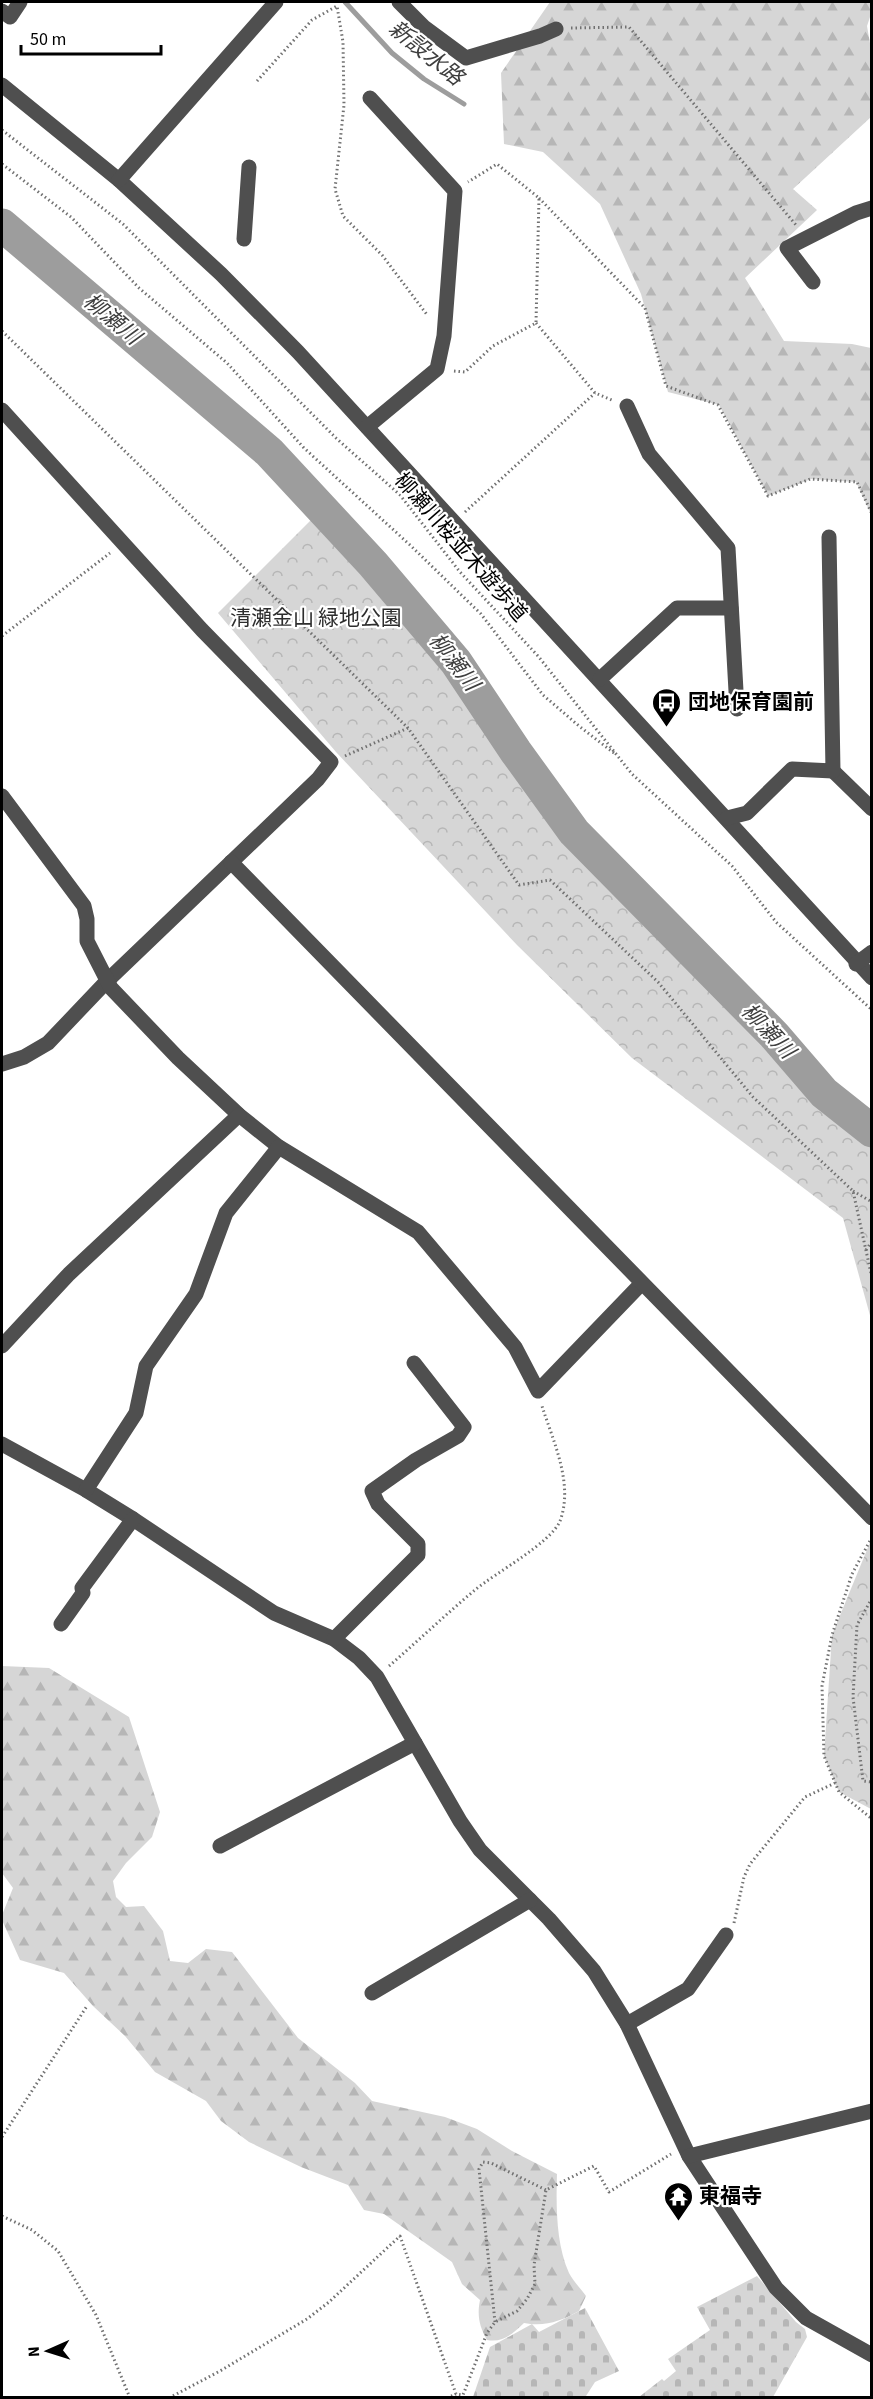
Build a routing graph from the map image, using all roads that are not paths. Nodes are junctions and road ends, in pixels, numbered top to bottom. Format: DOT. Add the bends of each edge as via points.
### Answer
graph roads {
  1 [pos="20,2"];
  2 [pos="276,2"];
  3 [pos="399,2"];
  4 [pos="2,11"];
  5 [pos="556,29"];
  6 [pos="2,85"];
  7 [pos="370,98"];
  8 [pos="249,167"];
  9 [pos="119,180"];
  10 [pos="872,208"];
  11 [pos="244,239"];
  12 [pos="813,282"];
  13 [pos="627,406"];
  14 [pos="2,410"];
  15 [pos="367,427"];
  16 [pos="829,537"];
  17 [pos="731,608"];
  18 [pos="600,679"];
  19 [pos="737,709"];
  20 [pos="833,771"];
  21 [pos="2,795"];
  22 [pos="872,809"];
  23 [pos="727,818"];
  24 [pos="231,862"];
  25 [pos="872,952"];
  26 [pos="856,964"];
  27 [pos="872,978"];
  28 [pos="107,981"];
  29 [pos="2,1064"];
  30 [pos="239,1115"];
  31 [pos="279,1147"];
  32 [pos="641,1284"];
  33 [pos="2,1346"];
  34 [pos="414,1363"];
  35 [pos="2,1444"];
  36 [pos="86,1490"];
  37 [pos="872,1518"];
  38 [pos="133,1519"];
  39 [pos="61,1624"];
  40 [pos="334,1639"];
  41 [pos="415,1743"];
  42 [pos="220,1846"];
  43 [pos="530,1899"];
  44 [pos="726,1935"];
  45 [pos="372,1993"];
  46 [pos="627,2024"];
  47 [pos="872,2111"];
  48 [pos="686,2151"];
  49 [pos="872,2355"];
  1 -- 4 [label="street" via="10,17"];
  2 -- 9 [label="street"];
  3 -- 5 [label="street" via="424,27 466,58"];
  6 -- 9 [label="street"];
  7 -- 15 [label="street" via="455,191 444,336 437,369"];
  8 -- 11 [label="street"];
  9 -- 15 [label="street" via="228,282"];
  10 -- 12 [label="street" via="787,249"];
  13 -- 17 [label="street" via="650,454 728,548"];
  14 -- 24 [label="street" via="202,630 332,762"];
  15 -- 18 [label="street"];
  16 -- 20 [label="street"];
  17 -- 18 [label="street" via="677,608"];
  17 -- 19 [label="street"];
  18 -- 23 [label="street"];
  20 -- 22 [label="street"];
  20 -- 23 [label="street" via="792,769 747,813"];
  21 -- 28 [label="street" via="84,906 87,942"];
  23 -- 26 [label="street"];
  24 -- 28 [label="street"];
  24 -- 32 [label="street"];
  25 -- 26 [label="street"];
  26 -- 27 [label="street"];
  28 -- 29 [label="street" via="48,1043"];
  28 -- 30 [label="street" via="178,1058"];
  30 -- 31 [label="street"];
  30 -- 33 [label="street" via="69,1275"];
  31 -- 32 [label="street" via="418,1232 515,1347 538,1391"];
  31 -- 36 [label="street" via="226,1213 196,1294 146,1366 136,1413"];
  32 -- 37 [label="street"];
  34 -- 40 [label="street" via="464,1427 458,1436 372,1491 378,1504 418,1544 418,1555"];
  35 -- 36 [label="street"];
  36 -- 38 [label="street"];
  38 -- 39 [label="street" via="82,1588 83,1593"];
  38 -- 40 [label="street" via="274,1612"];
  40 -- 41 [label="street" via="377,1677"];
  41 -- 42 [label="street"];
  41 -- 43 [label="street" via="480,1850"];
  43 -- 45 [label="street"];
  43 -- 46 [label="street" via="594,1971"];
  44 -- 46 [label="street" via="688,1989"];
  46 -- 48 [label="street"];
  47 -- 48 [label="street"];
  48 -- 49 [label="street" via="756,2259 791,2304 806,2318"];
}
